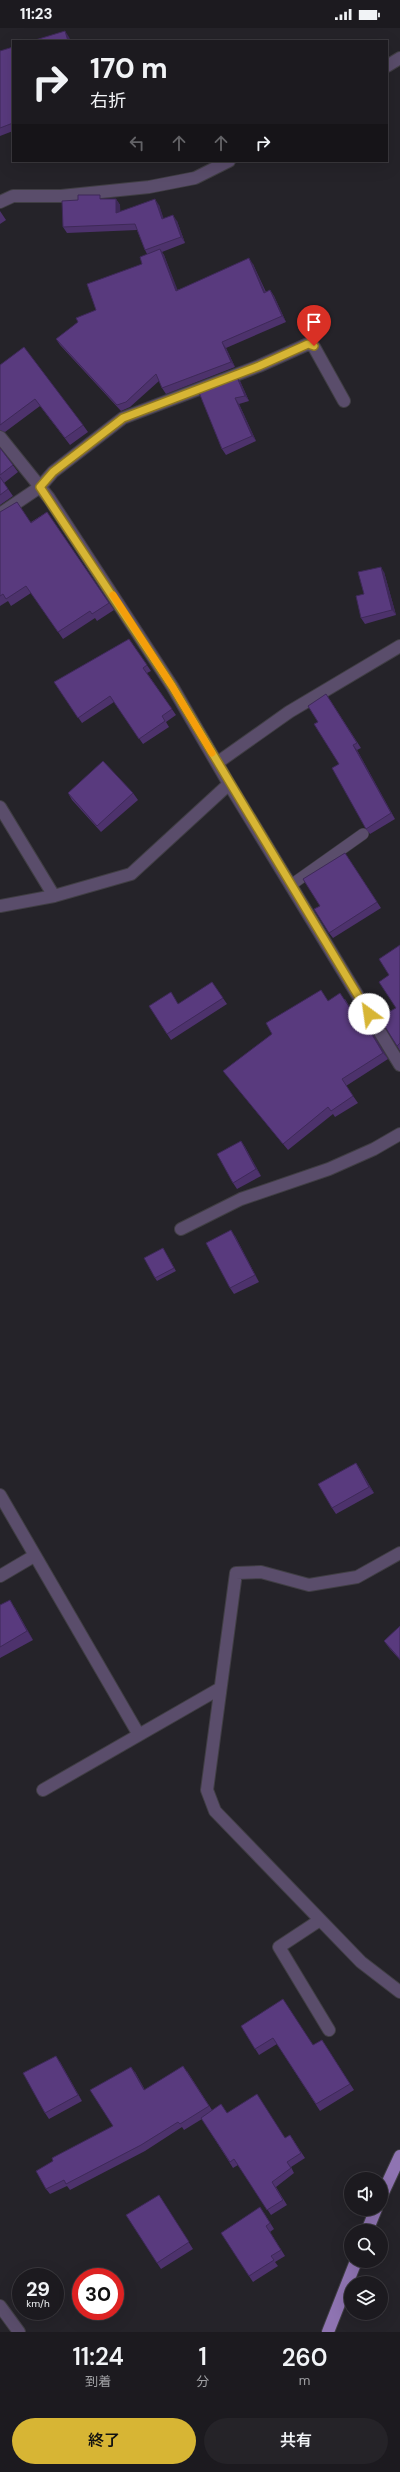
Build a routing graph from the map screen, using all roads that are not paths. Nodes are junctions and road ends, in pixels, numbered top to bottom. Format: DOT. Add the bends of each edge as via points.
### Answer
graph roads {
  1 [pos="400,58"];
  2 [pos="388,65"];
  3 [pos="227,162"];
  4 [pos="0,202"];
  5 [pos="344,401"];
  6 [pos="0,437"];
  7 [pos="40,487"];
  8 [pos="0,514"];
  9 [pos="400,646"];
  10 [pos="217,763"];
  11 [pos="229,784"];
  12 [pos="0,807"];
  13 [pos="362,834"];
  14 [pos="291,885"];
  15 [pos="54,896"];
  16 [pos="0,906"];
  17 [pos="400,1065"];
  18 [pos="400,1134"];
  19 [pos="181,1229"];
  20 [pos="0,1495"];
  21 [pos="400,1553"];
  22 [pos="34,1556"];
  23 [pos="0,1576"];
  24 [pos="219,1689"];
  25 [pos="139,1735"];
  26 [pos="44,1790"];
  27 [pos="320,1920"];
  28 [pos="400,1992"];
  29 [pos="329,2030"];
  30 [pos="400,2156"];
  31 [pos="388,2182"];
  32 [pos="353,2268"];
  33 [pos="0,2306"];
  34 [pos="19,2332"];
  35 [pos="328,2332"];
  1 -- 2 [label="street"];
  3 -- 4 [label="street" via="195,178 149,187 61,196 13,196"];
  5 -- 7 [label="street" via="314,346 308,344 259,366 123,418 53,472"];
  6 -- 7 [label="street"];
  7 -- 8 [label="street"];
  7 -- 10 [label="street" via="172,686"];
  9 -- 10 [label="street" via="289,712"];
  10 -- 11 [label="street"];
  11 -- 14 [label="street"];
  11 -- 15 [label="street" via="131,874"];
  12 -- 15 [label="street"];
  13 -- 14 [label="lane"];
  14 -- 17 [label="street"];
  15 -- 16 [label="street"];
  18 -- 19 [label="street" via="329,1169 241,1199"];
  20 -- 22 [label="street"];
  21 -- 24 [label="street" via="357,1577 309,1585 261,1572 236,1573"];
  22 -- 23 [label="street"];
  22 -- 25 [label="street"];
  24 -- 25 [label="street"];
  24 -- 27 [label="street" via="207,1790 216,1811"];
  25 -- 26 [label="street"];
  27 -- 28 [label="street" via="361,1962"];
  27 -- 29 [label="street" via="279,1947"];
  30 -- 31 [label="main road"];
  32 -- 35 [label="main road"];
  33 -- 34 [label="street"];
}
